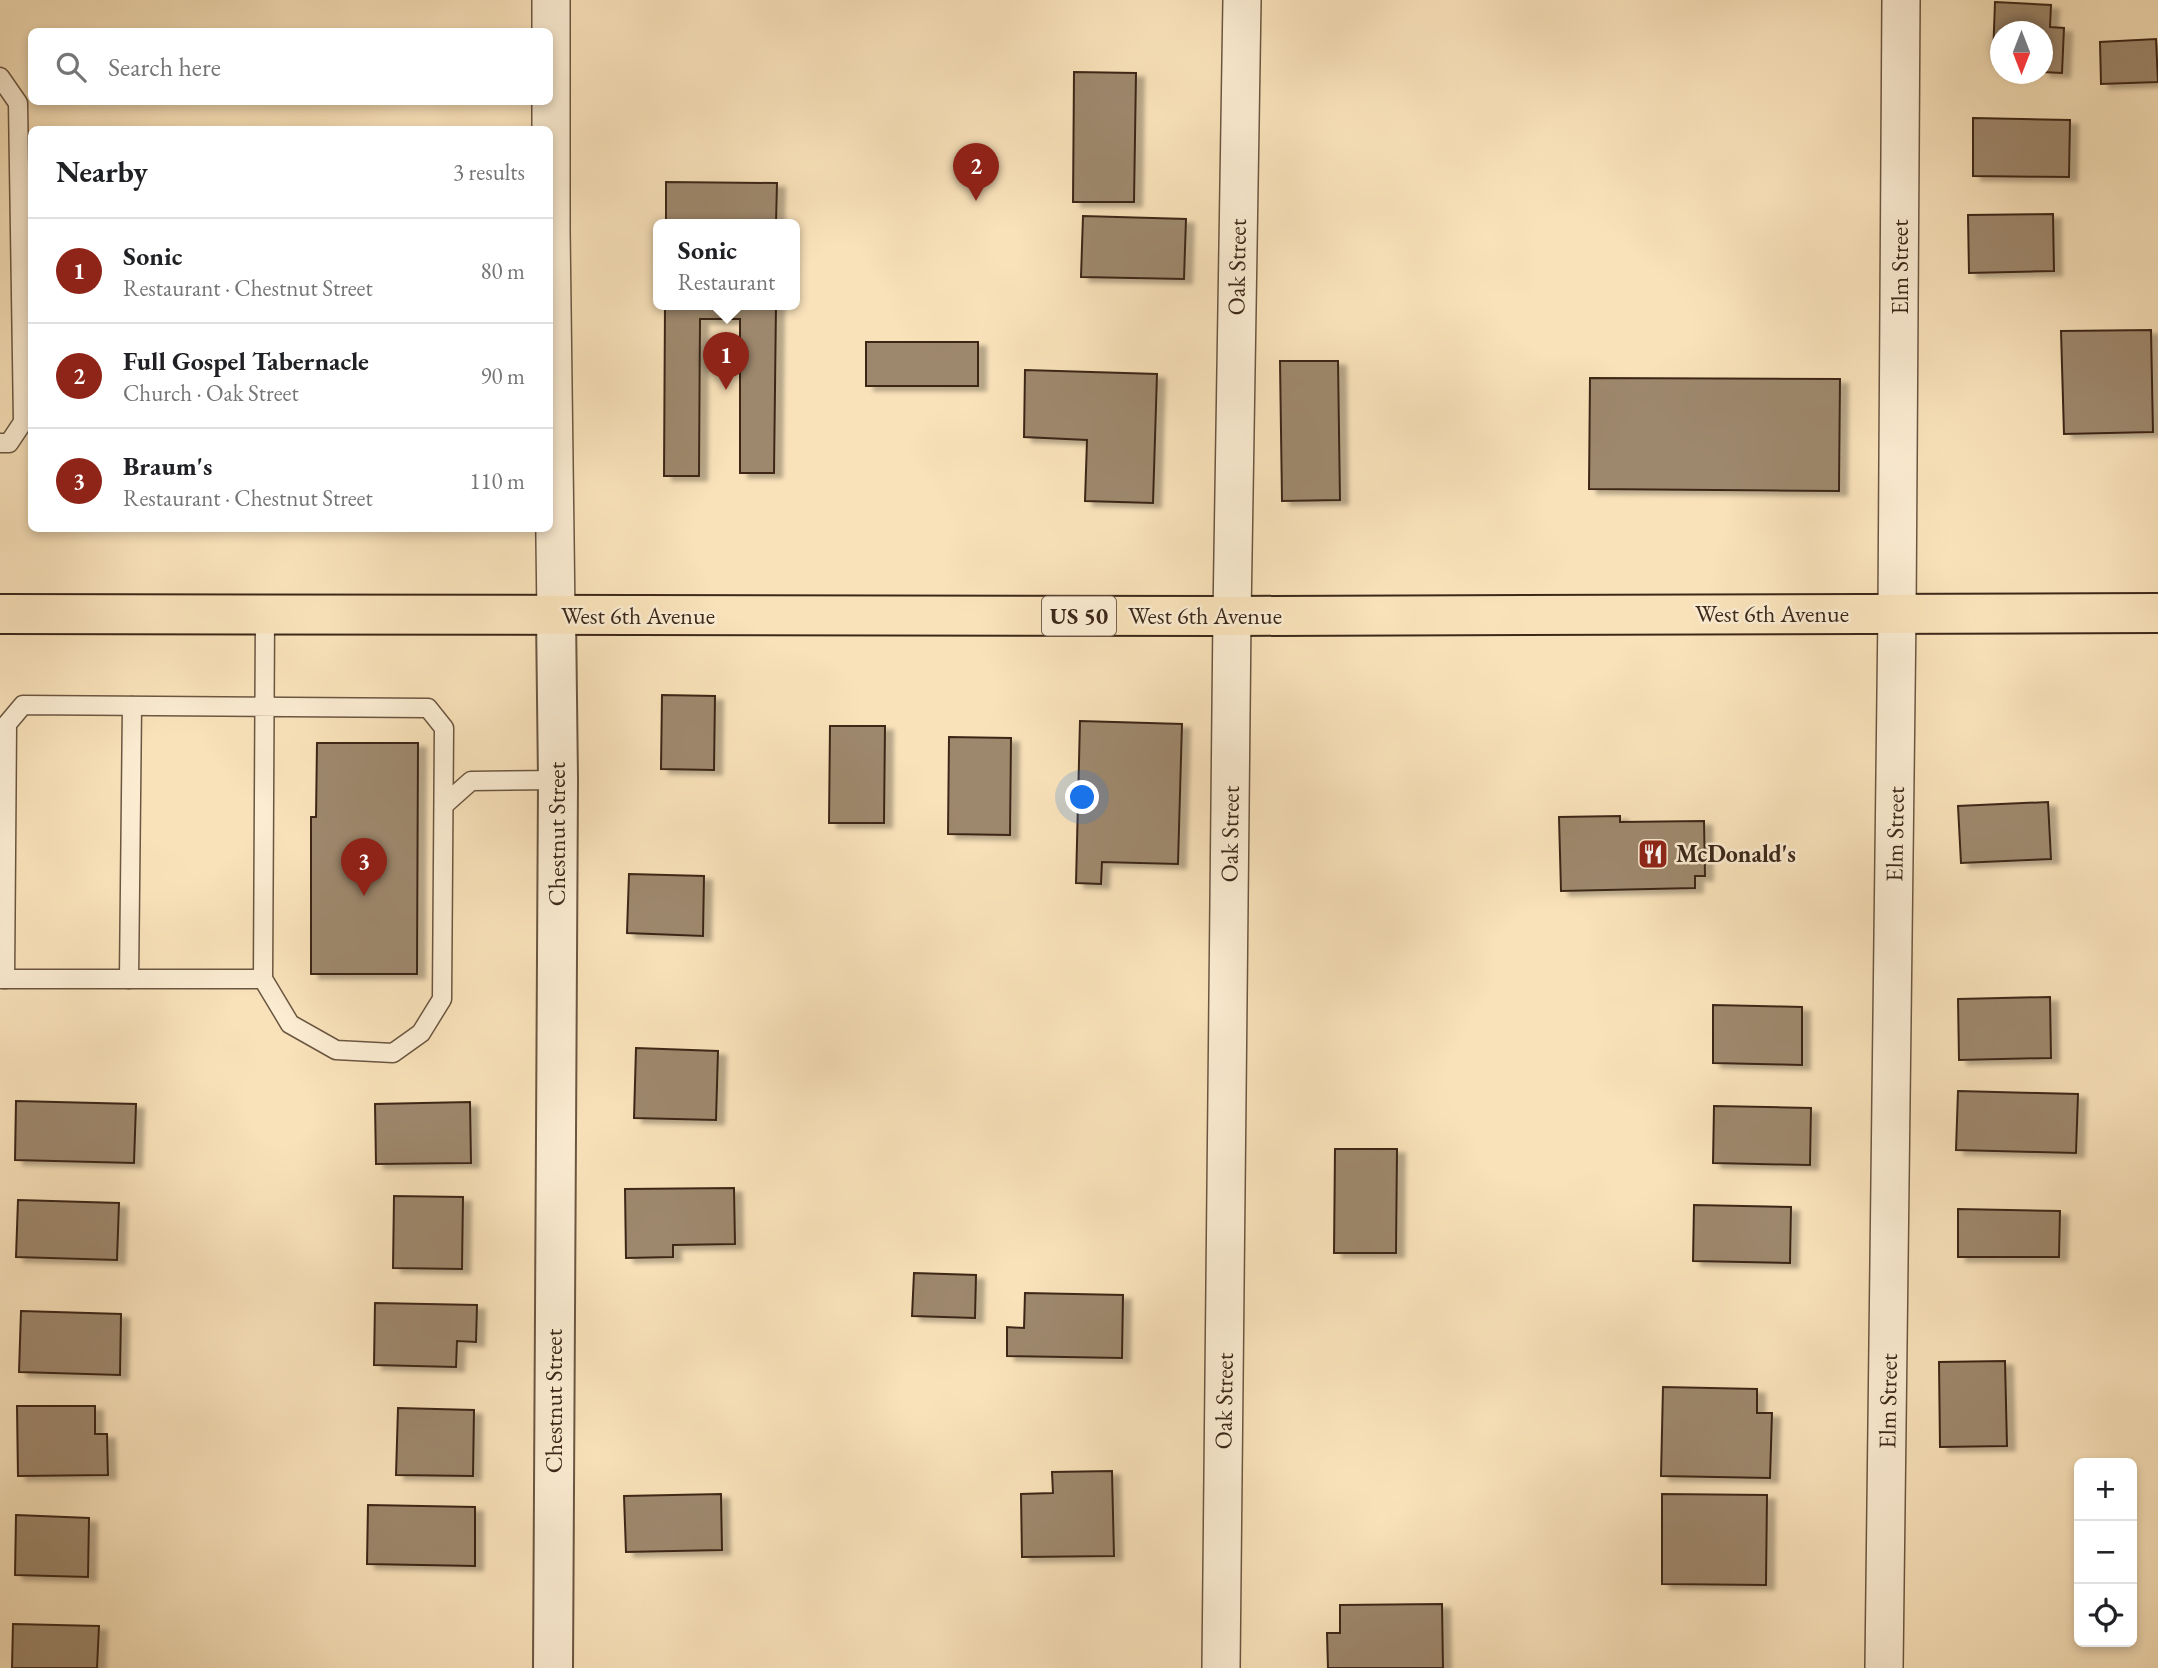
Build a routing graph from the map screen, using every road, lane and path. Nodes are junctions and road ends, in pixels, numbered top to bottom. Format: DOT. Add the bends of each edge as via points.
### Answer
graph roads {
  1 [pos="551,0"];
  2 [pos="1241,0"];
  3 [pos="1901,0"];
  4 [pos="551,28"];
  5 [pos="0,77"];
  6 [pos="551,105"];
  7 [pos="551,126"];
  8 [pos="553,423"];
  9 [pos="0,443"];
  10 [pos="2158,612"];
  11 [pos="1897,613"];
  12 [pos="0,614"];
  13 [pos="265,616"];
  14 [pos="555,616"];
  15 [pos="1232,616"];
  16 [pos="132,706"];
  17 [pos="264,707"];
  18 [pos="558,780"];
  19 [pos="444,806"];
  20 [pos="2,979"];
  21 [pos="129,979"];
  22 [pos="263,979"];
  23 [pos="553,1668"];
  24 [pos="1221,1668"];
  25 [pos="1884,1668"];
  1 -- 4 [label="street, Chestnut Street"];
  2 -- 15 [label="street, Oak Street"];
  3 -- 11 [label="street, Elm Street"];
  5 -- 9 [label="lane" via="18,103 23,422 9,443"];
  6 -- 7 [label="street, Chestnut Street"];
  8 -- 14 [label="street, Chestnut Street"];
  10 -- 11 [label="main road, West 6th Avenue / US 50"];
  11 -- 15 [label="main road, West 6th Avenue / US 50"];
  11 -- 25 [label="street, Elm Street"];
  12 -- 13 [label="main road, West 6th Avenue / US 50"];
  13 -- 14 [label="main road, West 6th Avenue / US 50"];
  13 -- 17 [label="lane"];
  14 -- 15 [label="main road, West 6th Avenue / US 50"];
  14 -- 18 [label="street, Chestnut Street"];
  15 -- 24 [label="street, Oak Street"];
  16 -- 17 [label="lane"];
  16 -- 20 [label="lane" via="23,705 7,724"];
  16 -- 21 [label="lane"];
  17 -- 19 [label="lane" via="428,708 444,728"];
  17 -- 22 [label="lane"];
  18 -- 19 [label="lane" via="471,781"];
  18 -- 23 [label="street, Chestnut Street"];
  19 -- 22 [label="lane" via="442,999 421,1033 393,1053 336,1050 290,1024"];
  20 -- 21 [label="lane"];
  21 -- 22 [label="lane"];
}
